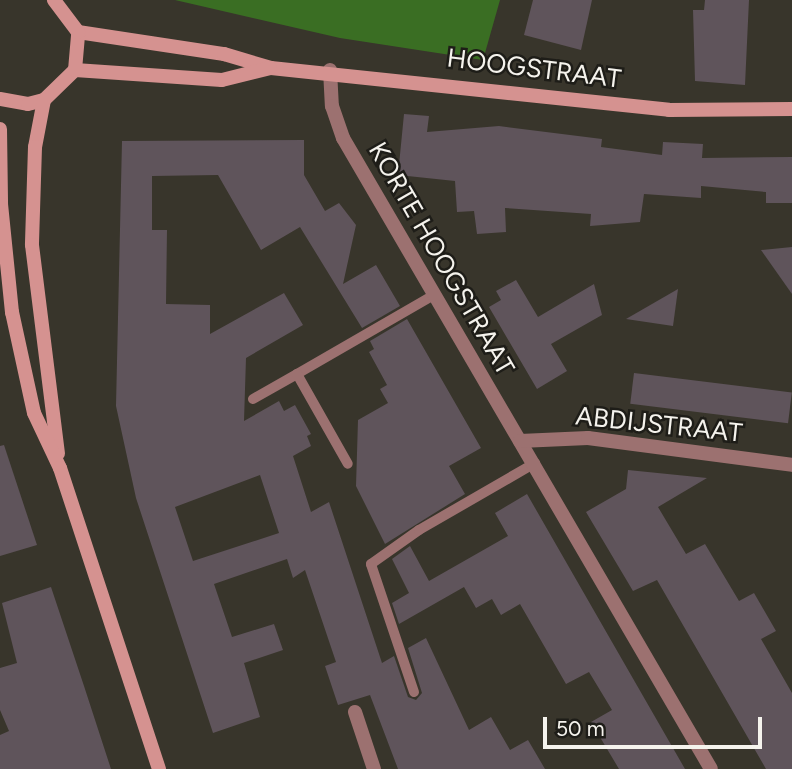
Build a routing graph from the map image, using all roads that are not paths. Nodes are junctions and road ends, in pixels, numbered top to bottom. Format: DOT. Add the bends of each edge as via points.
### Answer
graph roads {
  1 [pos="54,0"];
  2 [pos="78,32"];
  3 [pos="271,68"];
  4 [pos="75,70"];
  5 [pos="330,70"];
  6 [pos="0,99"];
  7 [pos="44,100"];
  8 [pos="792,109"];
  9 [pos="0,130"];
  10 [pos="434,295"];
  11 [pos="297,374"];
  12 [pos="253,399"];
  13 [pos="520,441"];
  14 [pos="536,463"];
  15 [pos="348,464"];
  16 [pos="792,465"];
  17 [pos="60,468"];
  18 [pos="414,692"];
  19 [pos="355,712"];
  20 [pos="159,769"];
  21 [pos="374,769"];
  22 [pos="711,769"];
  1 -- 2 [label="main road"];
  2 -- 3 [label="main road, HOOGSTRAAT" via="224,54"];
  2 -- 4 [label="main road"];
  3 -- 4 [label="main road, HOOGSTRAAT" via="222,80"];
  3 -- 5 [label="main road, HOOGSTRAAT"];
  4 -- 7 [label="main road"];
  5 -- 8 [label="main road, HOOGSTRAAT" via="669,110"];
  5 -- 10 [label="street, KORTE HOOGSTRAAT" via="332,106 343,138"];
  6 -- 7 [label="main road" via="28,104"];
  7 -- 17 [label="main road" via="34,159 32,245"];
  9 -- 17 [label="main road" via="1,204 12,313 34,413"];
  10 -- 11 [label="lane"];
  10 -- 13 [label="street, KORTE HOOGSTRAAT"];
  11 -- 12 [label="lane"];
  11 -- 15 [label="lane"];
  13 -- 14 [label="street, KORTE HOOGSTRAAT"];
  13 -- 16 [label="street, ABDIJSTRAAT" via="588,438"];
  14 -- 18 [label="lane" via="419,530 371,564"];
  14 -- 22 [label="street, KORTE HOOGSTRAAT"];
  17 -- 20 [label="main road"];
  19 -- 21 [label="street"];
}
